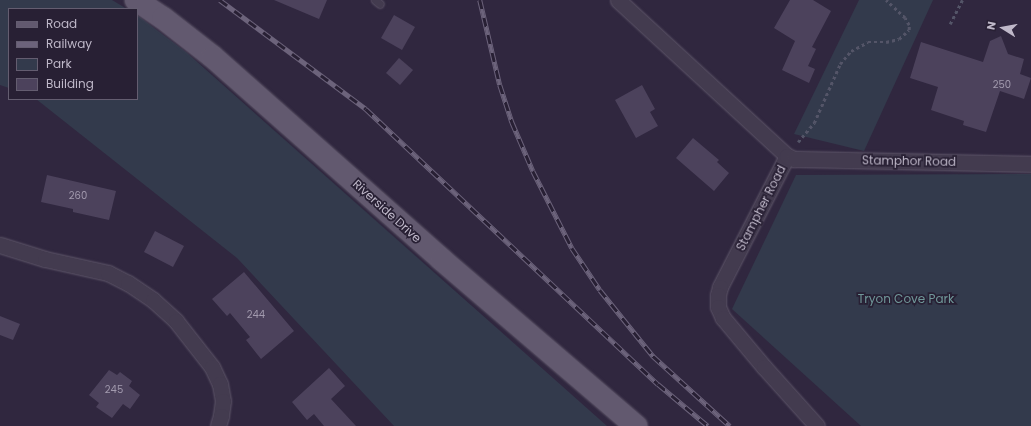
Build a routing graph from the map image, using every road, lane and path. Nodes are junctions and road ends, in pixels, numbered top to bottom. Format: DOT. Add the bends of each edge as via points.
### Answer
graph roads {
  1 [pos="136,0"];
  2 [pos="618,0"];
  3 [pos="886,0"];
  4 [pos="962,0"];
  5 [pos="950,24"];
  6 [pos="787,156"];
  7 [pos="1031,164"];
  8 [pos="0,245"];
  9 [pos="218,426"];
  10 [pos="636,426"];
  11 [pos="817,426"];
  1 -- 10 [label="main road, Riverside Drive" via="219,62 441,259"];
  2 -- 6 [label="street, Stampher Road"];
  3 -- 6 [label="path" via="904,18 909,30 899,39 868,42 850,51 840,64 814,123"];
  4 -- 5 [label="path"];
  6 -- 7 [label="street, Stamphor Road" via="794,159"];
  6 -- 11 [label="street, Stampher Road" via="720,287 718,308 723,318"];
  8 -- 9 [label="street" via="45,259 108,273 153,300 176,321 212,367 220,384 223,401"];
}
